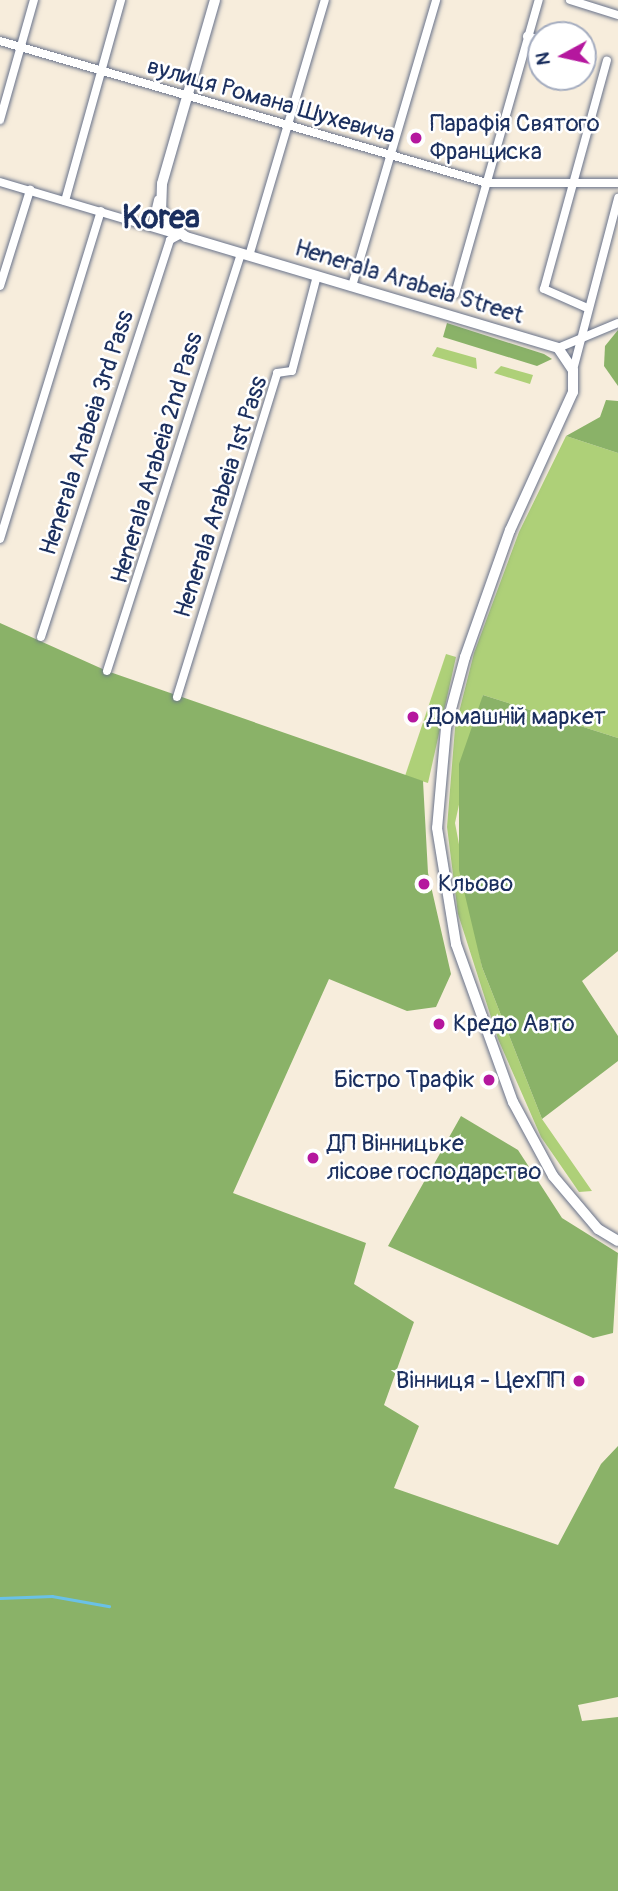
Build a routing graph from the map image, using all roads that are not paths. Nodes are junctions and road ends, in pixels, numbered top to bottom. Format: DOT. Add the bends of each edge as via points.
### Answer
graph roads {
  1 [pos="34,0"];
  2 [pos="121,0"];
  3 [pos="215,0"];
  4 [pos="325,0"];
  5 [pos="436,0"];
  6 [pos="539,0"];
  7 [pos="570,0"];
  8 [pos="618,15"];
  9 [pos="532,21"];
  10 [pos="527,36"];
  11 [pos="0,41"];
  12 [pos="21,47"];
  13 [pos="607,61"];
  14 [pos="100,71"];
  15 [pos="187,97"];
  16 [pos="0,120"];
  17 [pos="288,125"];
  18 [pos="391,155"];
  19 [pos="573,181"];
  20 [pos="0,182"];
  21 [pos="487,183"];
  22 [pos="618,183"];
  23 [pos="162,184"];
  24 [pos="30,190"];
  25 [pos="618,198"];
  26 [pos="65,201"];
  27 [pos="101,211"];
  28 [pos="152,226"];
  29 [pos="183,236"];
  30 [pos="245,255"];
  31 [pos="317,276"];
  32 [pos="0,286"];
  33 [pos="352,286"];
  34 [pos="455,294"];
  35 [pos="585,307"];
  36 [pos="618,323"];
  37 [pos="584,336"];
  38 [pos="558,348"];
  39 [pos="573,370"];
  40 [pos="0,539"];
  41 [pos="41,637"];
  42 [pos="107,671"];
  43 [pos="177,697"];
  44 [pos="618,1241"];
  1 -- 12 [label="street"];
  2 -- 14 [label="street"];
  3 -- 15 [label="main road"];
  4 -- 17 [label="street, Henerala Arabeia 2nd Pass"];
  5 -- 18 [label="street"];
  6 -- 9 [label="street"];
  7 -- 8 [label="street"];
  10 -- 21 [label="street"];
  11 -- 12 [label="street, вулиця Романа Шухевича"];
  12 -- 14 [label="street, вулиця Романа Шухевича"];
  12 -- 16 [label="street"];
  13 -- 19 [label="street"];
  14 -- 15 [label="street, вулиця Романа Шухевича"];
  14 -- 26 [label="street"];
  15 -- 17 [label="street, вулиця Романа Шухевича"];
  15 -- 23 [label="main road"];
  17 -- 18 [label="street, вулиця Романа Шухевича"];
  17 -- 30 [label="street, Henerala Arabeia 2nd Pass"];
  18 -- 21 [label="street, вулиця Романа Шухевича"];
  18 -- 33 [label="street"];
  19 -- 21 [label="street, вулиця Романа Шухевича"];
  19 -- 22 [label="street, вулиця Романа Шухевича"];
  19 -- 35 [label="street" via="544,289"];
  20 -- 24 [label="street"];
  21 -- 34 [label="street"];
  23 -- 28 [label="street"];
  23 -- 29 [label="main road" via="163,216"];
  24 -- 26 [label="street"];
  24 -- 32 [label="street"];
  25 -- 35 [label="street"];
  26 -- 27 [label="street"];
  27 -- 28 [label="street"];
  27 -- 40 [label="street"];
  28 -- 29 [label="street"];
  29 -- 30 [label="main road, Henerala Arabeia Street"];
  29 -- 41 [label="street, Henerala Arabeia 3rd Pass" via="170,240"];
  30 -- 31 [label="main road, Henerala Arabeia Street"];
  30 -- 42 [label="street, Henerala Arabeia 2nd Pass"];
  31 -- 33 [label="main road, Henerala Arabeia Street"];
  31 -- 43 [label="street, Henerala Arabeia 1st Pass" via="292,371 277,373"];
  33 -- 38 [label="main road, Henerala Arabeia Street"];
  35 -- 37 [label="street"];
  36 -- 37 [label="street"];
  37 -- 38 [label="street"];
  37 -- 39 [label="street"];
  38 -- 39 [label="main road"];
  39 -- 44 [label="main road" via="573,392 510,530 465,657 444,740 437,828 456,944 513,1102 553,1176 598,1229"];
}
